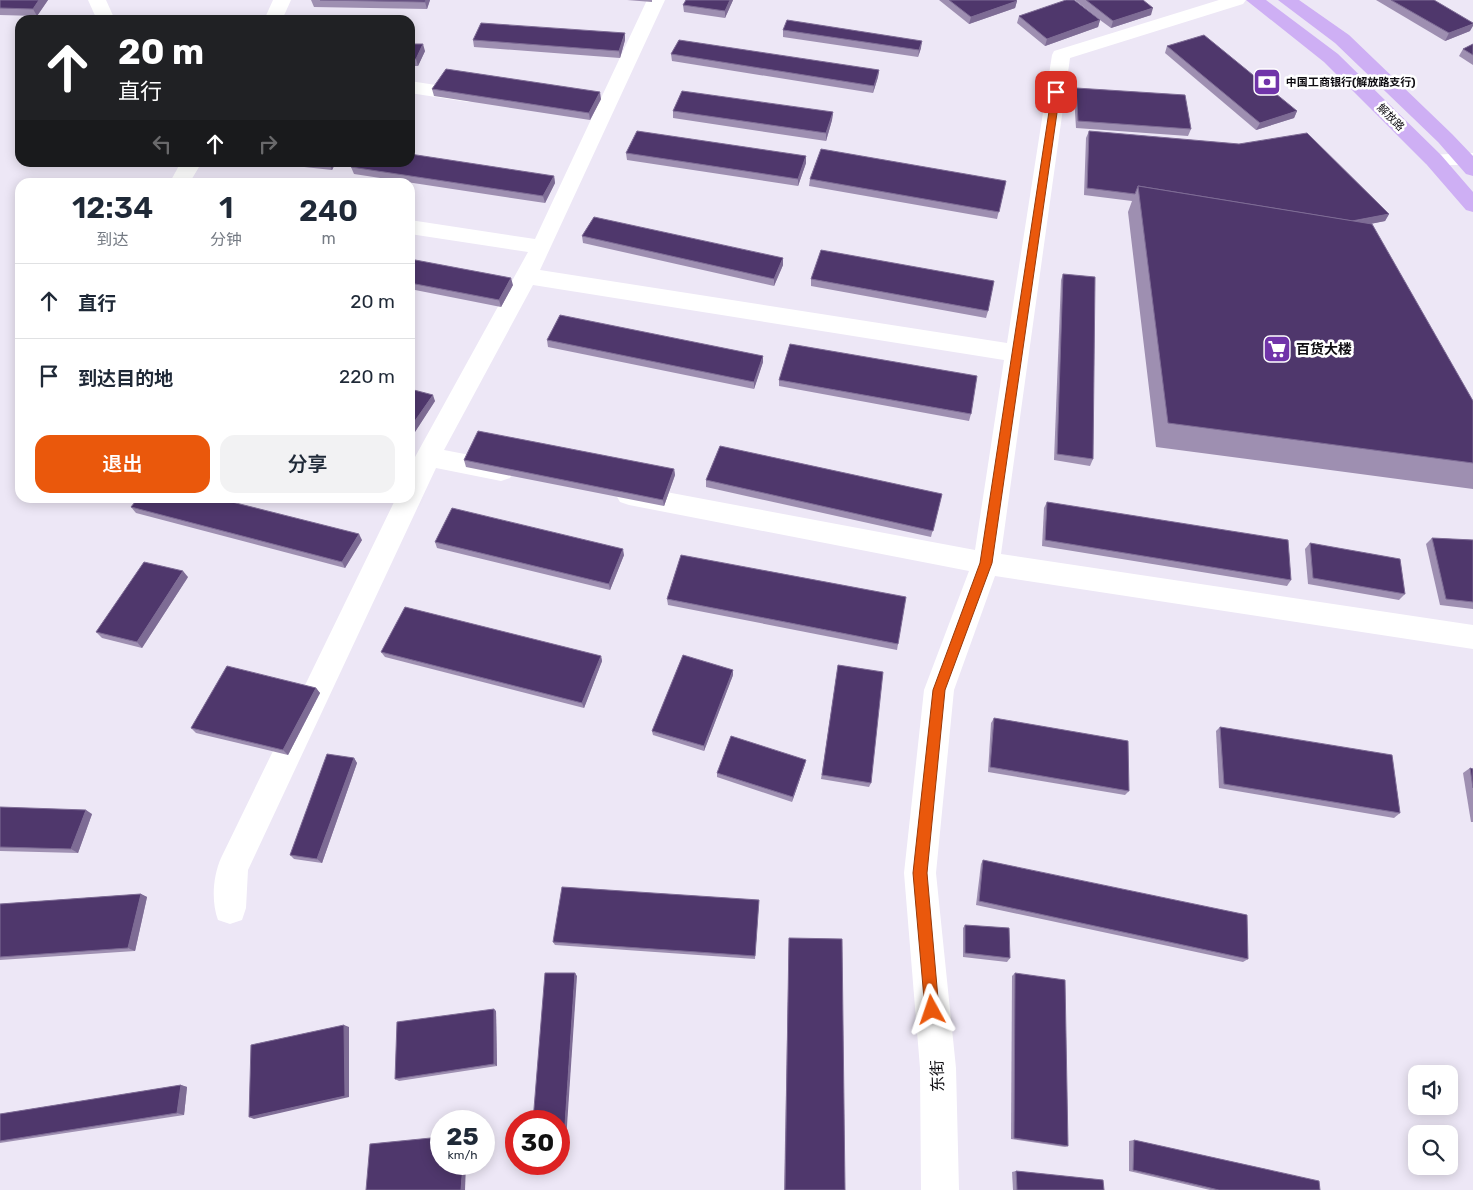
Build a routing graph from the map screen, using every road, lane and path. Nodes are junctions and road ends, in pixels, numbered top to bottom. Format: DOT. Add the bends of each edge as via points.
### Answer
graph roads {
  1 [pos="97,0"];
  2 [pos="282,0"];
  3 [pos="656,0"];
  4 [pos="1237,0"];
  5 [pos="1255,0"];
  6 [pos="1287,0"];
  7 [pos="104,15"];
  8 [pos="274,15"];
  9 [pos="415,88"];
  10 [pos="486,98"];
  11 [pos="1434,160"];
  12 [pos="1470,162"];
  13 [pos="189,167"];
  14 [pos="182,178"];
  15 [pos="1473,206"];
  16 [pos="415,229"];
  17 [pos="542,247"];
  18 [pos="527,276"];
  19 [pos="1017,353"];
  20 [pos="428,457"];
  21 [pos="526,476"];
  22 [pos="415,486"];
  23 [pos="604,491"];
  24 [pos="407,503"];
  25 [pos="986,563"];
  26 [pos="1473,637"];
  27 [pos="230,908"];
  28 [pos="940,1190"];
  1 -- 7 [label="street"];
  2 -- 8 [label="street"];
  3 -- 17 [label="street" via="592,114"];
  4 -- 19 [label="street, 东街" via="1062,54"];
  5 -- 11 [label="highway, 解放路" via="1331,58"];
  6 -- 12 [label="highway, 解放路" via="1342,39"];
  9 -- 10 [label="street"];
  11 -- 12 [label="street"];
  11 -- 15 [label="highway, 解放路"];
  13 -- 14 [label="street"];
  16 -- 17 [label="street"];
  17 -- 18 [label="street"];
  18 -- 19 [label="street"];
  18 -- 20 [label="street"];
  19 -- 25 [label="street, 东街"];
  20 -- 21 [label="street"];
  20 -- 22 [label="street"];
  23 -- 25 [label="street"];
  24 -- 27 [label="street" via="232,869"];
  25 -- 26 [label="street"];
  25 -- 28 [label="street, 东街" via="939,690 920,873 938,1068"];
}
